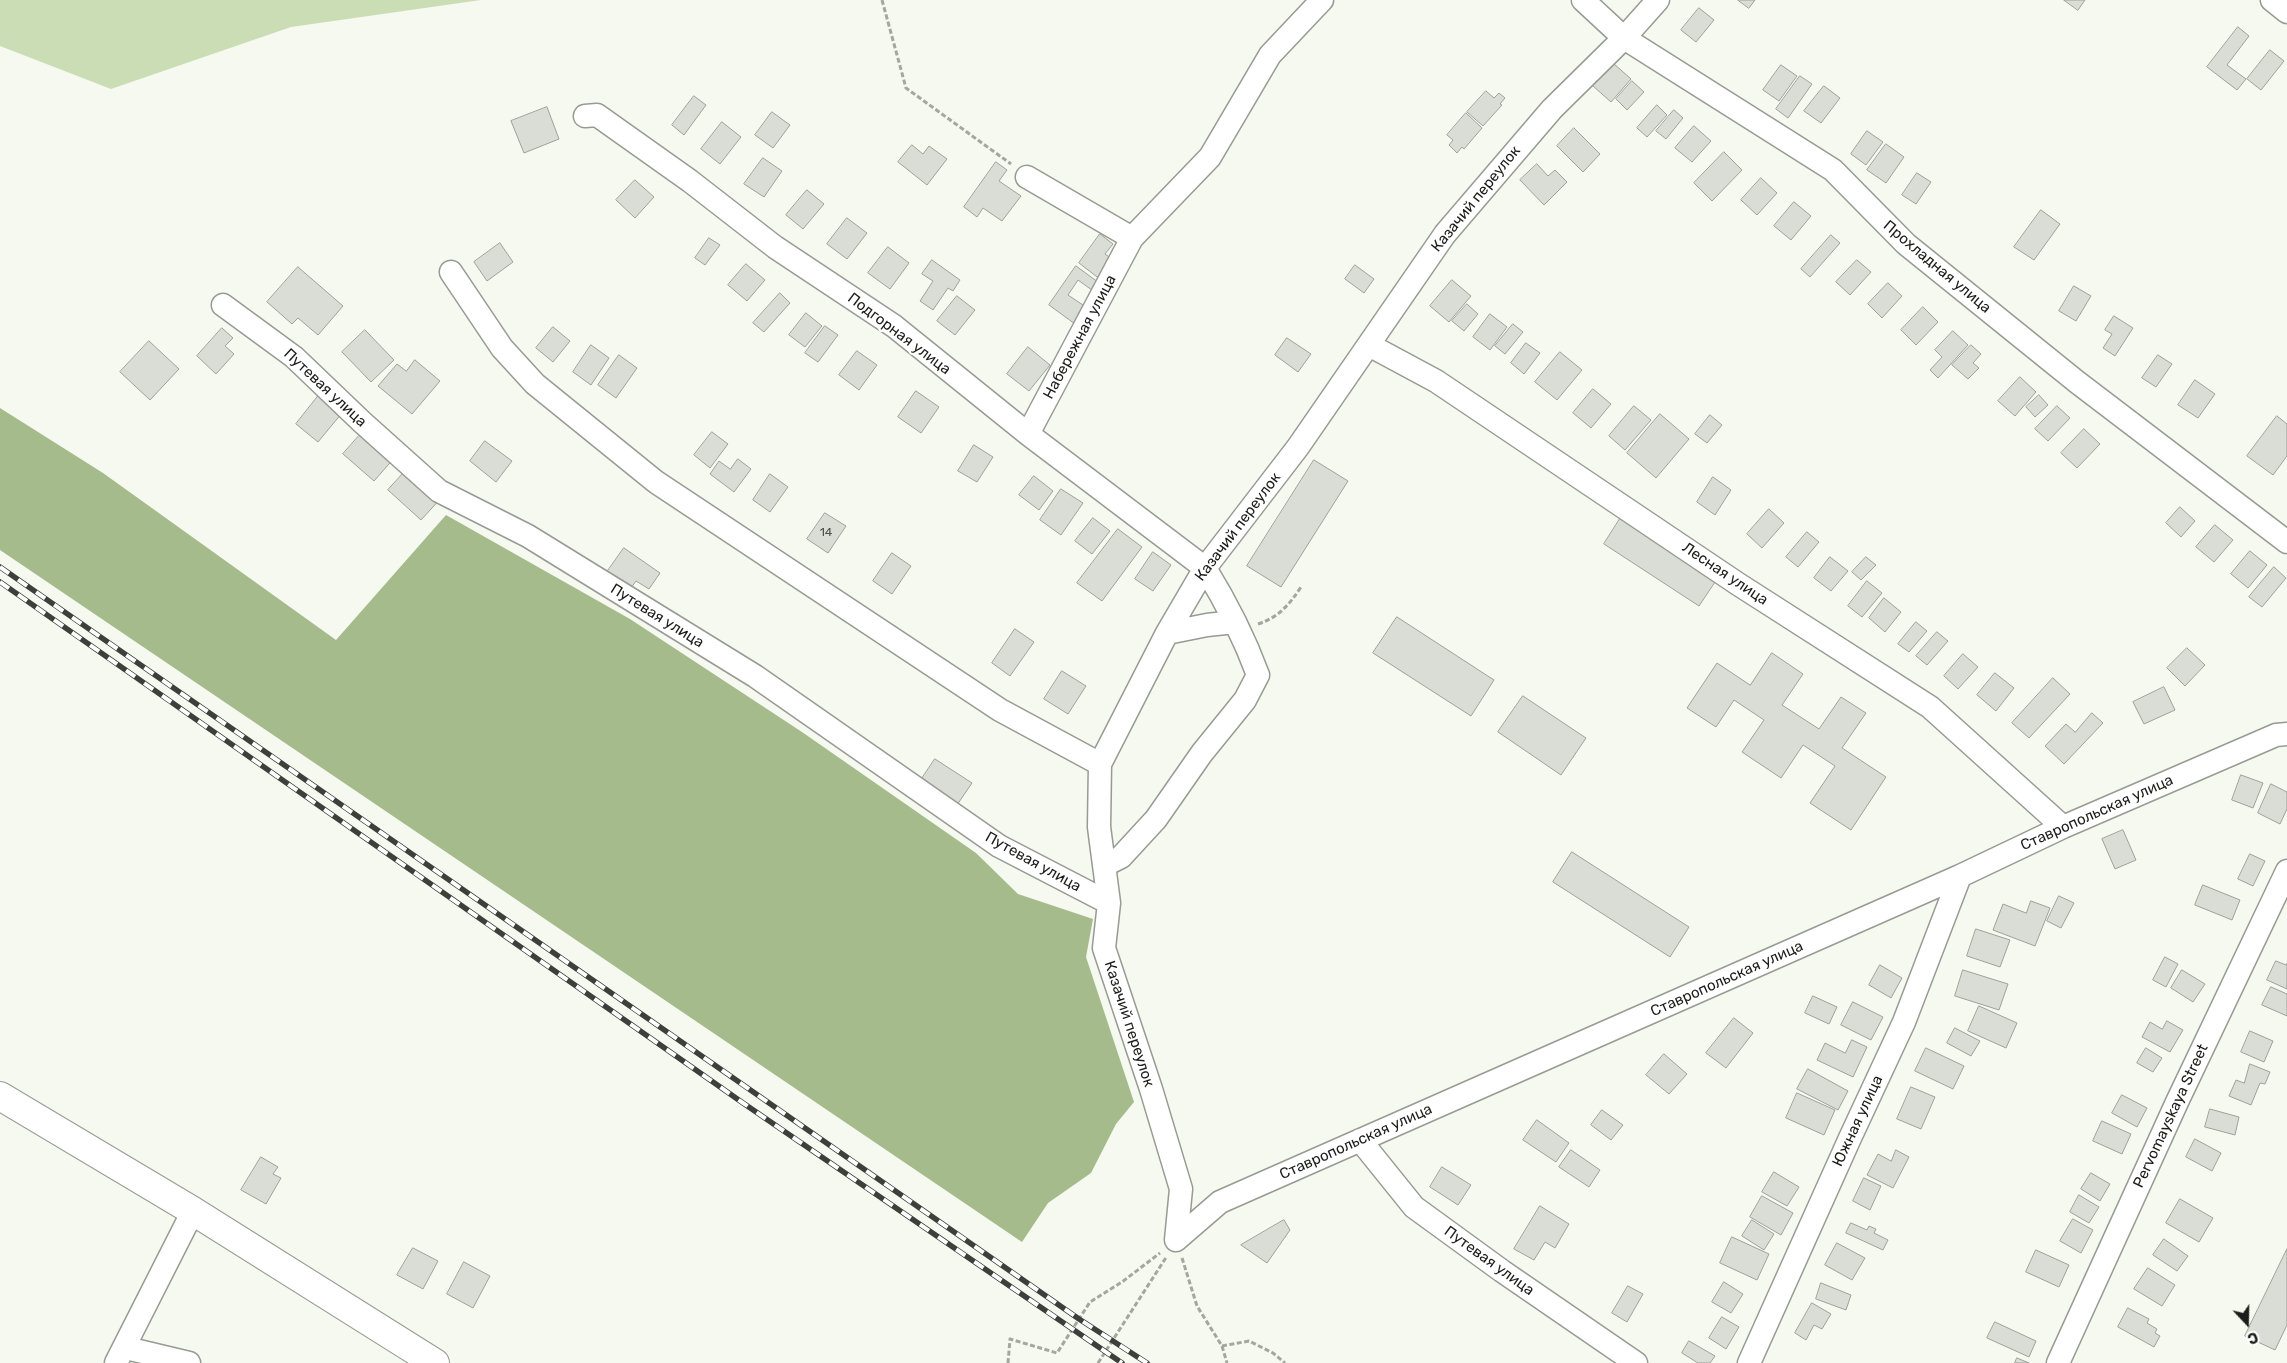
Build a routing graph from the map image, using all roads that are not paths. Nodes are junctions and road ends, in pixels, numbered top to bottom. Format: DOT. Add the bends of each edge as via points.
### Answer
graph roads {
  1 [pos="1322,0"];
  2 [pos="1583,0"];
  3 [pos="1658,0"];
  4 [pos="2272,0"];
  5 [pos="2287,12"];
  6 [pos="1624,38"];
  7 [pos="585,116"];
  8 [pos="1027,177"];
  9 [pos="1132,238"];
  10 [pos="451,272"];
  11 [pos="223,305"];
  12 [pos="1369,345"];
  13 [pos="1028,434"];
  14 [pos="2287,542"];
  15 [pos="1205,568"];
  16 [pos="1235,622"];
  17 [pos="1167,633"];
  18 [pos="2287,734"];
  19 [pos="1100,764"];
  20 [pos="2063,827"];
  21 [pos="1105,865"];
  22 [pos="2287,870"];
  23 [pos="1960,876"];
  24 [pos="1109,903"];
  25 [pos="0,1096"];
  26 [pos="1360,1140"];
  27 [pos="193,1211"];
  28 [pos="1176,1240"];
  29 [pos="121,1355"];
  30 [pos="189,1363"];
  31 [pos="435,1363"];
  32 [pos="1636,1363"];
  33 [pos="1749,1363"];
  34 [pos="2058,1363"];
  1 -- 9 [label="street, Набережная улица" via="1270,55 1210,157"];
  2 -- 6 [label="street, Прохладная улица"];
  3 -- 6 [label="street, Казачий переулок"];
  4 -- 5 [label="street"];
  6 -- 12 [label="street, Казачий переулок" via="1552,109 1445,234"];
  6 -- 14 [label="street, Прохладная улица" via="1833,170 1906,244 2077,382"];
  7 -- 13 [label="street, Подгорная улица" via="597,115 775,247 894,326"];
  8 -- 9 [label="street"];
  9 -- 13 [label="street, Набережная улица"];
  10 -- 19 [label="street" via="502,348 535,384 656,482 1000,710"];
  11 -- 24 [label="street, Путевая улица" via="294,357 439,491 528,536 755,676 999,846"];
  12 -- 15 [label="street, Казачий переулок" via="1298,447"];
  12 -- 20 [label="street, Лесная улица" via="1436,380 1738,584 1930,707"];
  13 -- 15 [label="street, Подгорная улица"];
  15 -- 16 [label="street"];
  15 -- 17 [label="street, Казачий переулок"];
  16 -- 17 [label="street"];
  16 -- 21 [label="street" via="1258,675 1245,700 1202,753 1156,819 1122,857"];
  17 -- 19 [label="street, Казачий переулок"];
  18 -- 20 [label="street, Ставропольская улица" via="2276,735"];
  19 -- 21 [label="street, Казачий переулок" via="1099,827"];
  20 -- 23 [label="street, Ставропольская улица"];
  21 -- 24 [label="street, Казачий переулок"];
  22 -- 34 [label="street, Pervomayskaya Street"];
  23 -- 26 [label="street, Ставропольская улица"];
  23 -- 33 [label="street, Южная улица" via="1904,1022"];
  24 -- 28 [label="street, Казачий переулок" via="1104,948 1181,1189"];
  25 -- 27 [label="main road"];
  26 -- 28 [label="street, Ставропольская улица" via="1220,1202"];
  26 -- 32 [label="street, Путевая улица" via="1414,1207"];
  27 -- 29 [label="street"];
  27 -- 31 [label="main road"];
  29 -- 30 [label="street"];
}
